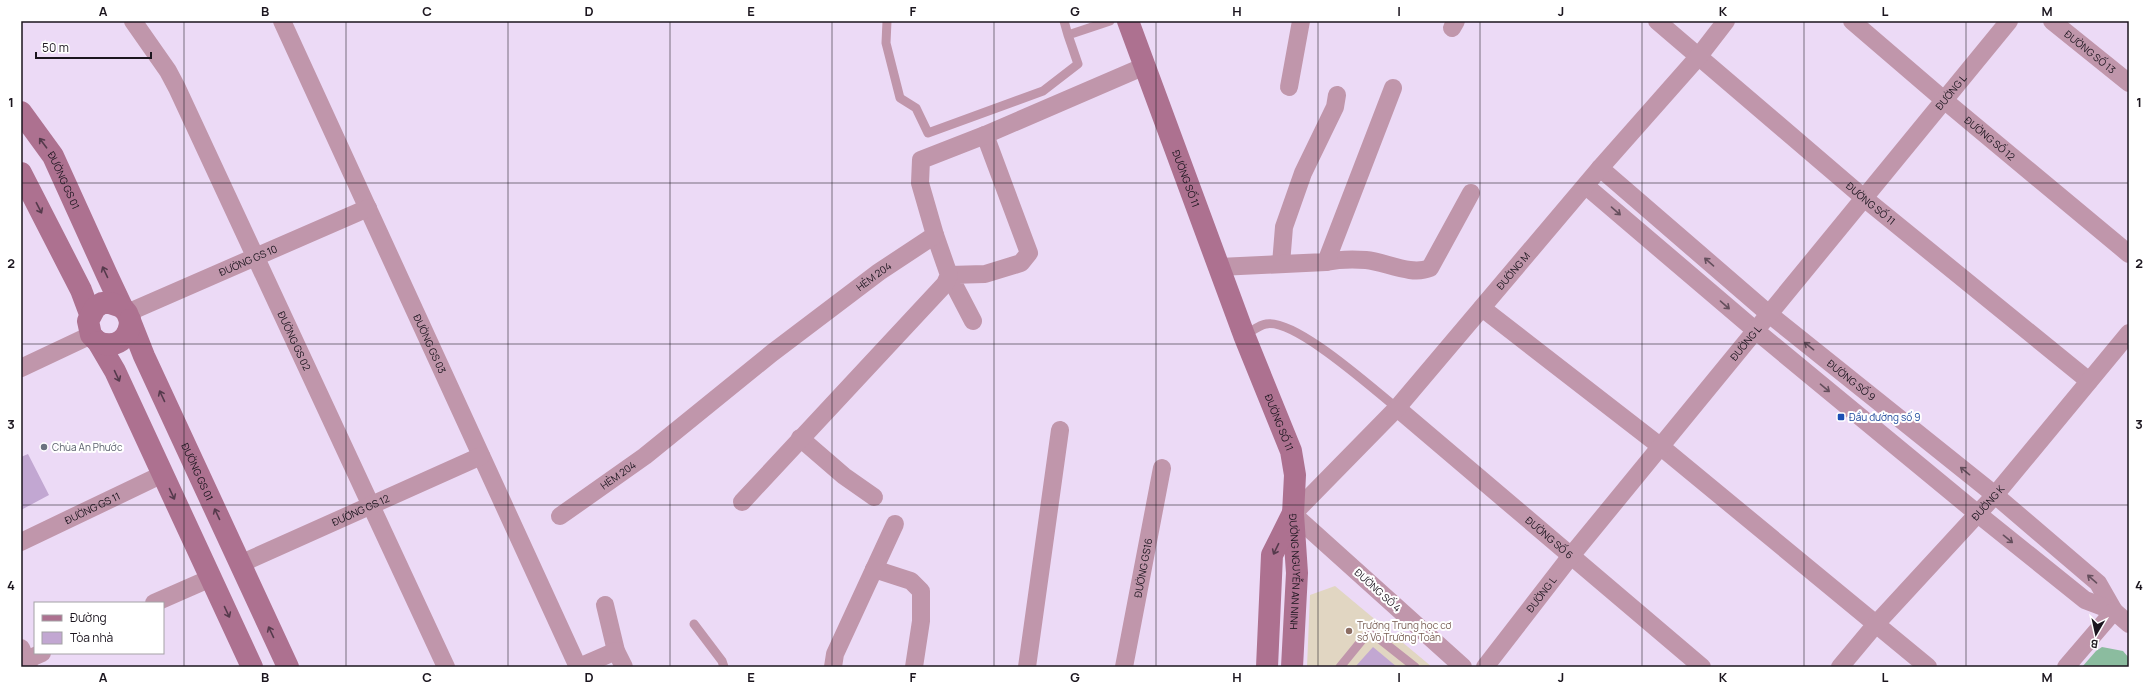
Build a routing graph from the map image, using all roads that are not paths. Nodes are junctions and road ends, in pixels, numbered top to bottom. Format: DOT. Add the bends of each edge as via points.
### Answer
graph roads {
  1 [pos="133,21"];
  2 [pos="282,21"];
  3 [pos="887,21"];
  4 [pos="1064,21"];
  5 [pos="1110,21"];
  6 [pos="1128,21"];
  7 [pos="1301,21"];
  8 [pos="1658,21"];
  9 [pos="1726,21"];
  10 [pos="1852,21"];
  11 [pos="2009,21"];
  12 [pos="2052,21"];
  13 [pos="1068,35"];
  14 [pos="1699,56"];
  15 [pos="1145,66"];
  16 [pos="2129,83"];
  17 [pos="1289,88"];
  18 [pos="1393,88"];
  19 [pos="1337,96"];
  20 [pos="1944,100"];
  21 [pos="21,112"];
  22 [pos="985,135"];
  23 [pos="1600,168"];
  24 [pos="21,173"];
  25 [pos="1586,186"];
  26 [pos="1471,193"];
  27 [pos="1864,198"];
  28 [pos="368,208"];
  29 [pos="935,235"];
  30 [pos="2129,254"];
  31 [pos="255,257"];
  32 [pos="1326,262"];
  33 [pos="1281,264"];
  34 [pos="1219,267"];
  35 [pos="949,275"];
  36 [pos="1482,308"];
  37 [pos="127,313"];
  38 [pos="90,314"];
  39 [pos="1769,314"];
  40 [pos="973,321"];
  41 [pos="1755,330"];
  42 [pos="2129,333"];
  43 [pos="1244,335"];
  44 [pos="94,339"];
  45 [pos="21,368"];
  46 [pos="2089,381"];
  47 [pos="1397,408"];
  48 [pos="1060,430"];
  49 [pos="800,438"];
  50 [pos="1660,446"];
  51 [pos="481,456"];
  52 [pos="1162,468"];
  53 [pos="163,474"];
  54 [pos="1995,495"];
  55 [pos="874,497"];
  56 [pos="742,502"];
  57 [pos="370,505"];
  58 [pos="1293,514"];
  59 [pos="1978,514"];
  60 [pos="560,516"];
  61 [pos="895,524"];
  62 [pos="21,542"];
  63 [pos="1570,557"];
  64 [pos="240,564"];
  65 [pos="874,569"];
  66 [pos="211,578"];
  67 [pos="156,602"];
  68 [pos="605,605"];
  69 [pos="2114,611"];
  70 [pos="694,624"];
  71 [pos="1876,624"];
  72 [pos="2129,624"];
  73 [pos="616,651"];
  74 [pos="252,667"];
  75 [pos="288,667"];
  76 [pos="446,667"];
  77 [pos="579,667"];
  78 [pos="624,667"];
  79 [pos="724,667"];
  80 [pos="833,667"];
  81 [pos="914,667"];
  82 [pos="1028,667"];
  83 [pos="1124,667"];
  84 [pos="1267,667"];
  85 [pos="1292,667"];
  86 [pos="1340,667"];
  87 [pos="1415,667"];
  88 [pos="1463,667"];
  89 [pos="1485,667"];
  90 [pos="1702,667"];
  91 [pos="1840,667"];
  92 [pos="1928,667"];
  93 [pos="2066,667"];
  1 -- 31 [label="street, ĐƯỜNG GS 02" via="168,71"];
  2 -- 28 [label="street, ĐƯỜNG GS 03"];
  3 -- 13 [label="lane" via="886,43 900,98 916,108 928,133 1043,91 1078,64"];
  4 -- 13 [label="lane"];
  5 -- 13 [label="lane"];
  6 -- 15 [label="street, ĐƯỜNG SỐ 11"];
  7 -- 17 [label="street"];
  8 -- 14 [label="street, ĐƯỜNG SỐ 11"];
  9 -- 14 [label="street, ĐƯỜNG M"];
  10 -- 20 [label="street, ĐƯỜNG SỐ 12"];
  11 -- 20 [label="street, ĐƯỜNG L"];
  12 -- 16 [label="street, ĐƯỜNG SỐ 13"];
  14 -- 23 [label="street, ĐƯỜNG M"];
  14 -- 27 [label="street, ĐƯỜNG SỐ 11"];
  15 -- 22 [label="street"];
  15 -- 34 [label="street, ĐƯỜNG SỐ 11"];
  18 -- 32 [label="street"];
  19 -- 33 [label="street" via="1335,106 1303,173 1284,227"];
  20 -- 27 [label="street, ĐƯỜNG L"];
  20 -- 30 [label="street, ĐƯỜNG SỐ 12"];
  37 -- 21 [label="street, ĐƯỜNG GS 01, one-way" via="53,156"];
  22 -- 29 [label="street" via="921,160 920,183"];
  22 -- 35 [label="street" via="1028,253 1020,263 985,274"];
  23 -- 25 [label="street, ĐƯỜNG M"];
  39 -- 23 [label="street, ĐƯỜNG SỐ 9, one-way"];
  24 -- 38 [label="street, one-way" via="81,290"];
  25 -- 36 [label="street, ĐƯỜNG M"];
  25 -- 41 [label="street, ĐƯỜNG SỐ 9, one-way"];
  26 -- 32 [label="street" via="1430,268 1418,271 1361,260 1341,259"];
  27 -- 39 [label="street, ĐƯỜNG L"];
  27 -- 46 [label="street, ĐƯỜNG SỐ 11"];
  28 -- 31 [label="street, ĐƯỜNG GS 10"];
  28 -- 51 [label="street, ĐƯỜNG GS 03"];
  29 -- 35 [label="street"];
  29 -- 60 [label="street, HẺM 204" via="879,272 772,353 644,456"];
  31 -- 37 [label="street, ĐƯỜNG GS 10"];
  31 -- 57 [label="street, ĐƯỜNG GS 02"];
  32 -- 33 [label="street"];
  33 -- 34 [label="street"];
  34 -- 43 [label="street, ĐƯỜNG SỐ 11"];
  35 -- 40 [label="street"];
  35 -- 49 [label="street" via="945,284"];
  36 -- 47 [label="street, ĐƯỜNG M"];
  36 -- 50 [label="street"];
  37 -- 38 [label="street" via="110,303 94,308"];
  37 -- 44 [label="street" via="130,328 121,341 105,345"];
  64 -- 37 [label="street, ĐƯỜNG GS 01, one-way" via="144,356"];
  38 -- 44 [label="street" via="88,328"];
  39 -- 41 [label="street, ĐƯỜNG L"];
  54 -- 39 [label="street, ĐƯỜNG SỐ 9, one-way"];
  41 -- 50 [label="street, ĐƯỜNG L"];
  41 -- 59 [label="street, ĐƯỜNG SỐ 9, one-way"];
  42 -- 46 [label="street, ĐƯỜNG K"];
  43 -- 47 [label="lane" via="1266,324 1289,328 1306,337"];
  43 -- 58 [label="street, ĐƯỜNG SỐ 11" via="1291,451 1294,475"];
  44 -- 45 [label="street"];
  44 -- 53 [label="street, one-way" via="115,371"];
  46 -- 54 [label="street, ĐƯỜNG K"];
  47 -- 58 [label="street, ĐƯỜNG M"];
  47 -- 63 [label="street, ĐƯỜNG SỐ 6"];
  48 -- 82 [label="street"];
  49 -- 55 [label="street" via="844,476"];
  49 -- 56 [label="street"];
  50 -- 63 [label="street, ĐƯỜNG L"];
  50 -- 71 [label="street"];
  51 -- 57 [label="street, ĐƯỜNG GS 12"];
  51 -- 77 [label="street, ĐƯỜNG GS 03"];
  52 -- 83 [label="street, ĐƯỜNG GS16"];
  53 -- 62 [label="street, ĐƯỜNG GS 11"];
  53 -- 66 [label="street, one-way"];
  54 -- 59 [label="street, ĐƯỜNG K"];
  69 -- 54 [label="street, ĐƯỜNG SỐ 9, one-way" via="2098,583"];
  57 -- 64 [label="street, ĐƯỜNG GS 12"];
  57 -- 76 [label="street, ĐƯỜNG GS 02"];
  58 -- 84 [label="street, ĐƯỜNG NGUYỄN AN NINH, one-way" via="1272,555"];
  58 -- 85 [label="street, ĐƯỜNG NGUYỄN AN NINH" via="1297,573"];
  58 -- 88 [label="street, ĐƯỜNG SỐ 4"];
  59 -- 69 [label="street, ĐƯỜNG SỐ 9, one-way" via="2085,600"];
  59 -- 71 [label="street, ĐƯỜNG K"];
  61 -- 65 [label="street"];
  63 -- 89 [label="street, ĐƯỜNG L"];
  63 -- 90 [label="street, ĐƯỜNG SỐ 6"];
  64 -- 66 [label="street"];
  75 -- 64 [label="street, ĐƯỜNG GS 01, one-way"];
  65 -- 80 [label="street" via="835,654"];
  65 -- 81 [label="street" via="912,581 921,591 921,621"];
  66 -- 67 [label="street"];
  66 -- 74 [label="street, one-way"];
  68 -- 73 [label="street"];
  69 -- 72 [label="street, ĐƯỜNG SỐ 9"];
  69 -- 93 [label="street"];
  70 -- 79 [label="lane"];
  71 -- 91 [label="street, ĐƯỜNG K"];
  71 -- 92 [label="street"];
  73 -- 77 [label="street"];
  73 -- 78 [label="street"];
  86 -- 87 [label="lane" via="1367,634 1372,633"];
}
